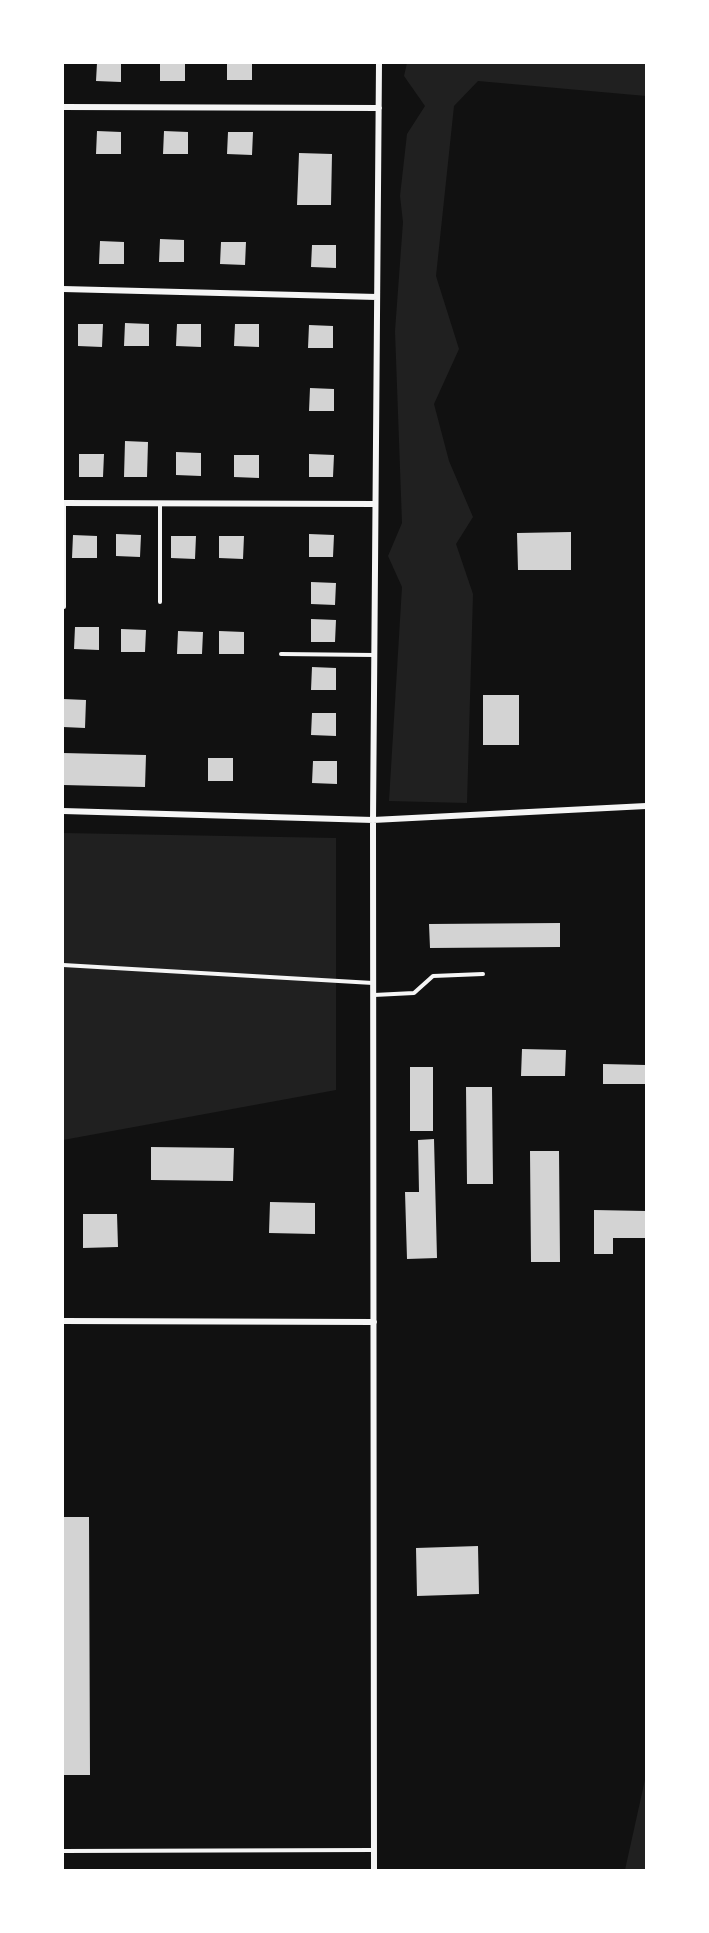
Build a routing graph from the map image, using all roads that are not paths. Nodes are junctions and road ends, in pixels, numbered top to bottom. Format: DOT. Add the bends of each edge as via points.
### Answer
graph roads {
  1 [pos="379,63"];
  2 [pos="63,107"];
  3 [pos="379,108"];
  4 [pos="63,289"];
  5 [pos="377,297"];
  6 [pos="63,503"];
  7 [pos="160,503"];
  8 [pos="375,504"];
  9 [pos="160,602"];
  10 [pos="64,607"];
  11 [pos="281,654"];
  12 [pos="374,655"];
  13 [pos="646,806"];
  14 [pos="63,811"];
  15 [pos="373,820"];
  16 [pos="63,965"];
  17 [pos="483,974"];
  18 [pos="373,983"];
  19 [pos="373,995"];
  20 [pos="63,1321"];
  21 [pos="374,1322"];
  22 [pos="374,1850"];
  23 [pos="63,1851"];
  24 [pos="374,1870"];
  1 -- 3 [label="street"];
  2 -- 3 [label="street"];
  3 -- 5 [label="street"];
  4 -- 5 [label="street"];
  5 -- 8 [label="street"];
  6 -- 7 [label="street"];
  6 -- 10 [label="lane"];
  7 -- 8 [label="street"];
  7 -- 9 [label="lane"];
  8 -- 12 [label="street"];
  11 -- 12 [label="lane"];
  12 -- 15 [label="street"];
  13 -- 15 [label="street"];
  14 -- 15 [label="street"];
  15 -- 18 [label="street"];
  16 -- 18 [label="lane"];
  17 -- 19 [label="lane" via="434,976 414,993"];
  18 -- 19 [label="street"];
  19 -- 21 [label="street"];
  20 -- 21 [label="street"];
  21 -- 22 [label="street"];
  22 -- 23 [label="lane"];
  22 -- 24 [label="street"];
}
